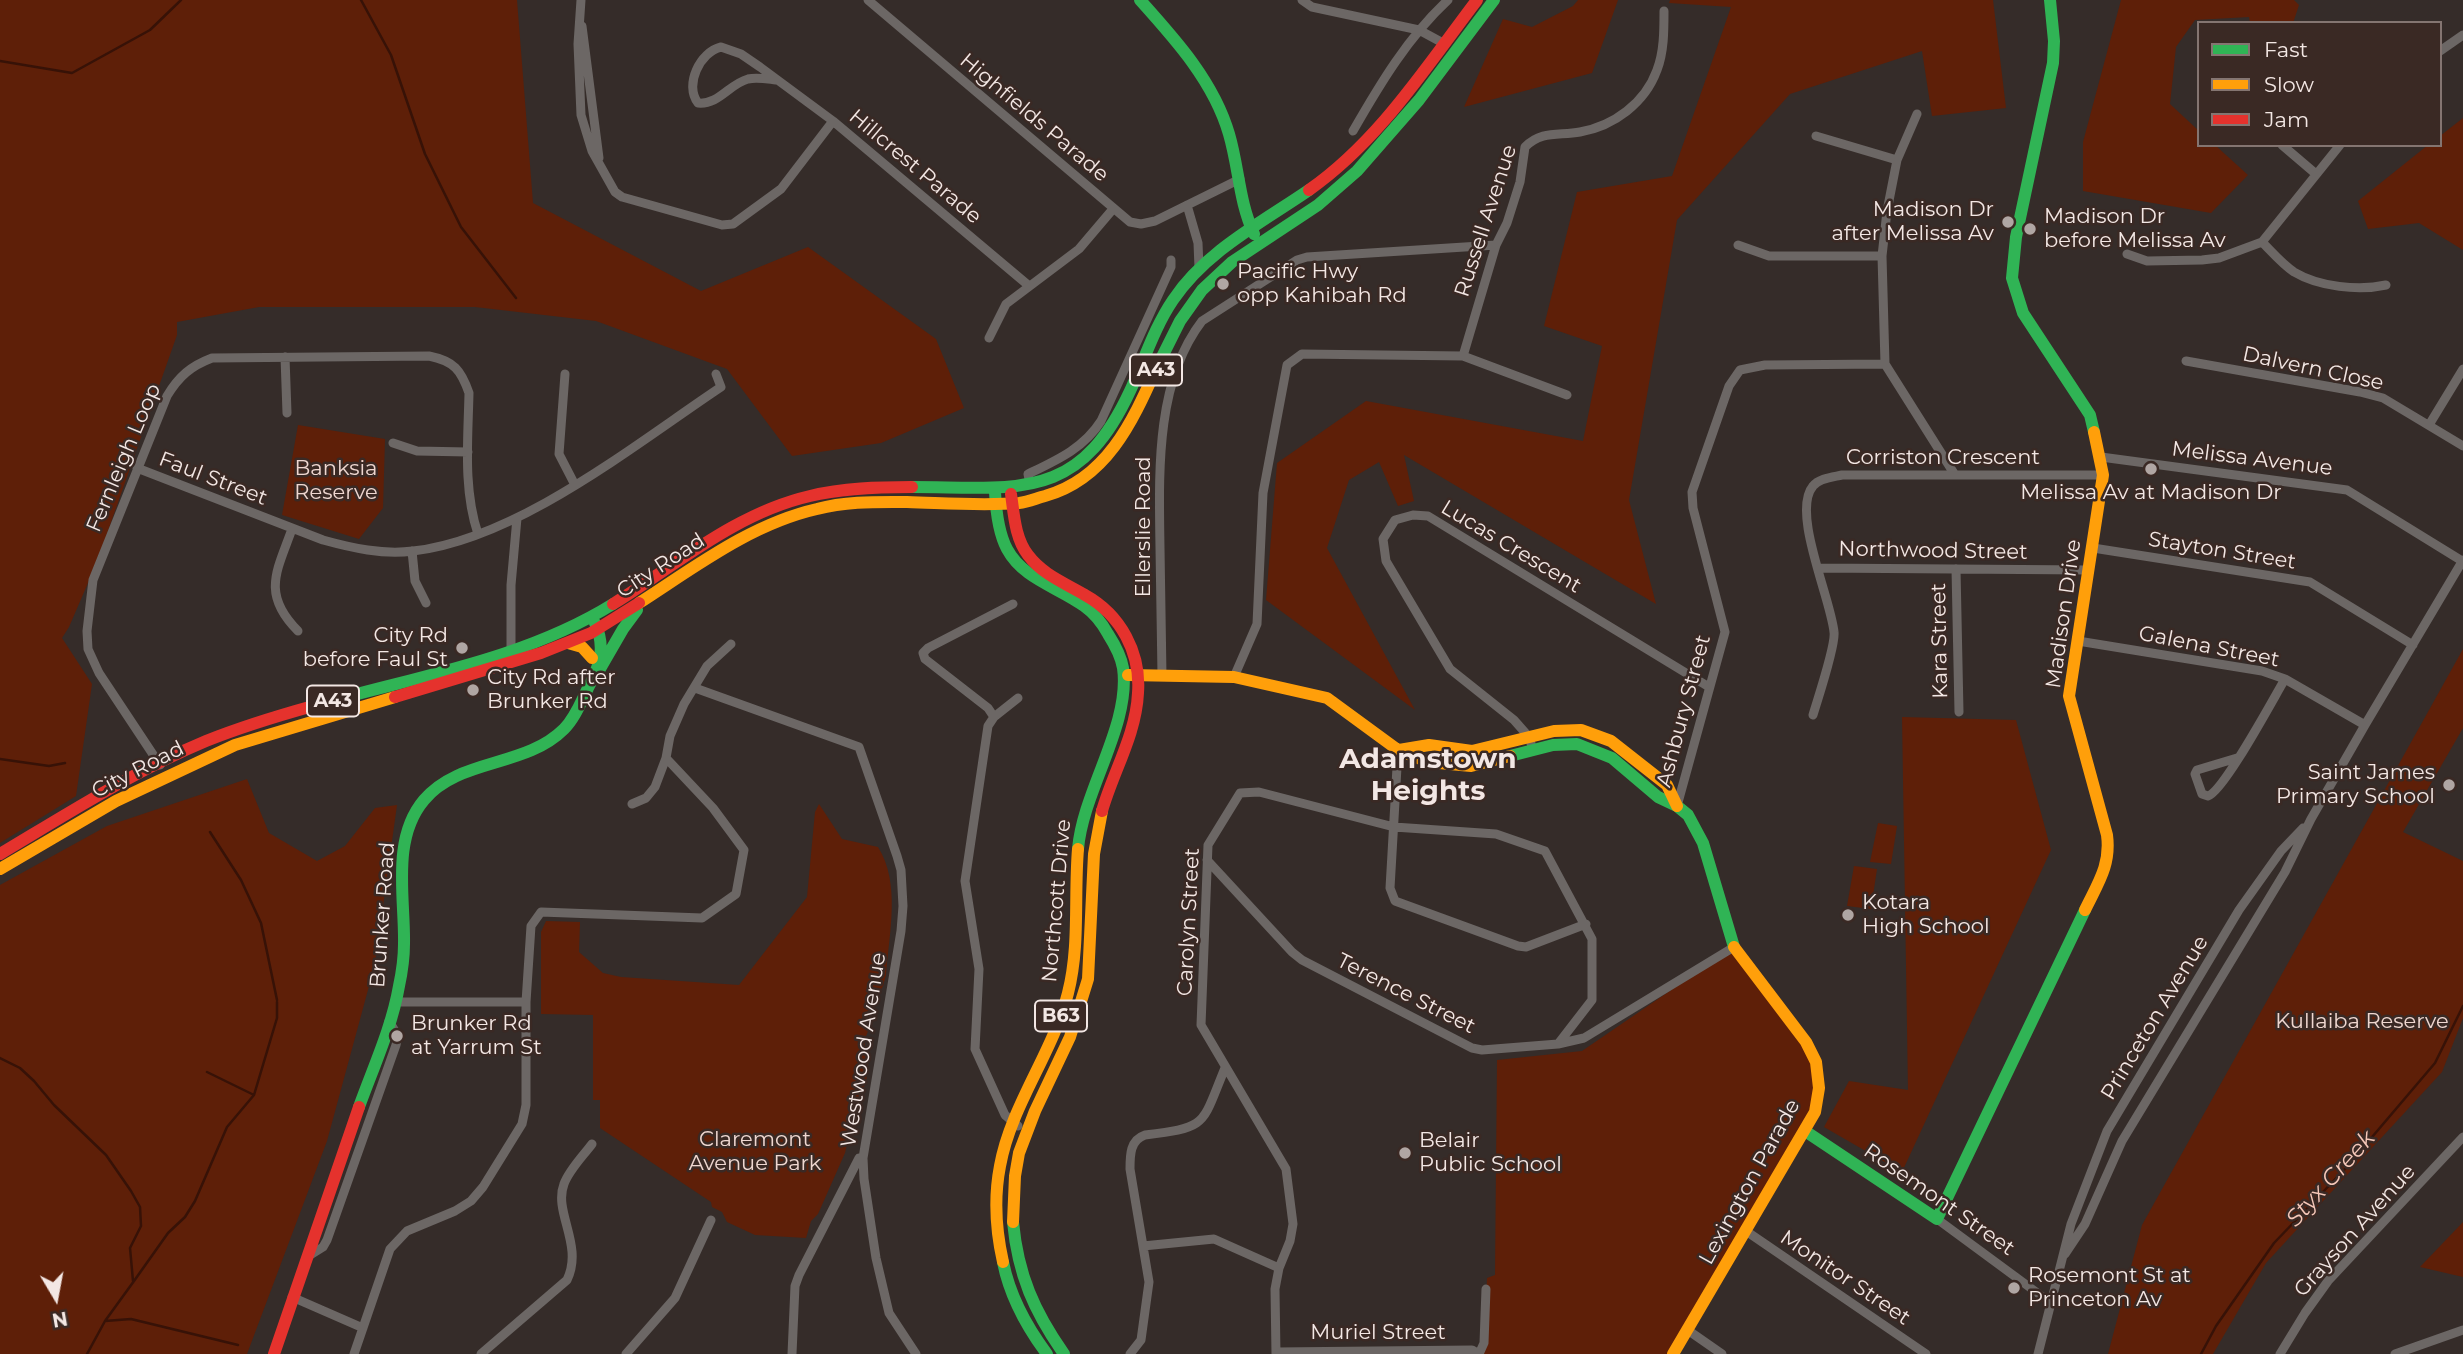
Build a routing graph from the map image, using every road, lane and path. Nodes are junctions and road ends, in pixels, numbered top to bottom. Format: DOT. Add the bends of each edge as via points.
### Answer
graph roads {
  1 [pos="581,0"];
  2 [pos="868,0"];
  3 [pos="1140,0"];
  4 [pos="1302,0"];
  5 [pos="1448,0"];
  6 [pos="1477,0"];
  7 [pos="1494,0"];
  8 [pos="2050,0"];
  9 [pos="1664,11"];
  10 [pos="1419,30"];
  11 [pos="2463,35"];
  12 [pos="1443,43"];
  13 [pos="2442,50"];
  14 [pos="776,80"];
  15 [pos="1917,114"];
  16 [pos="833,121"];
  17 [pos="1353,131"];
  18 [pos="1816,136"];
  19 [pos="2284,147"];
  20 [pos="2338,147"];
  21 [pos="1897,160"];
  22 [pos="2316,174"];
  23 [pos="1240,178"];
  24 [pos="1187,205"];
  25 [pos="1113,209"];
  26 [pos="1250,228"];
  27 [pos="2262,242"];
  28 [pos="1258,244"];
  29 [pos="1496,245"];
  30 [pos="1738,245"];
  31 [pos="2127,254"];
  32 [pos="1882,256"];
  33 [pos="1171,260"];
  34 [pos="1199,270"];
  35 [pos="1028,285"];
  36 [pos="2386,285"];
  37 [pos="989,338"];
  38 [pos="1463,356"];
  39 [pos="285,357"];
  40 [pos="2186,361"];
  41 [pos="1885,364"];
  42 [pos="2463,369"];
  43 [pos="565,374"];
  44 [pos="716,374"];
  45 [pos="1567,395"];
  46 [pos="287,413"];
  47 [pos="2430,425"];
  48 [pos="393,443"];
  49 [pos="2463,446"];
  50 [pos="468,452"];
  51 [pos="2101,457"];
  52 [pos="137,468"];
  53 [pos="1955,475"];
  54 [pos="2104,475"];
  55 [pos="1030,484"];
  56 [pos="575,485"];
  57 [pos="1010,486"];
  58 [pos="994,487"];
  59 [pos="1012,503"];
  60 [pos="996,505"];
  61 [pos="517,518"];
  62 [pos="292,528"];
  63 [pos="478,534"];
  64 [pos="2093,548"];
  65 [pos="412,551"];
  66 [pos="2463,561"];
  67 [pos="1818,568"];
  68 [pos="1956,569"];
  69 [pos="2089,570"];
  70 [pos="654,594"];
  71 [pos="426,603"];
  72 [pos="1013,604"];
  73 [pos="588,618"];
  74 [pos="298,631"];
  75 [pos="595,631"];
  76 [pos="2078,641"];
  77 [pos="568,643"];
  78 [pos="731,644"];
  79 [pos="2413,645"];
  80 [pos="511,648"];
  81 [pos="592,657"];
  82 [pos="1124,675"];
  83 [pos="1138,676"];
  84 [pos="1162,676"];
  85 [pos="1234,677"];
  86 [pos="594,679"];
  87 [pos="2285,679"];
  88 [pos="1709,687"];
  89 [pos="695,688"];
  90 [pos="1018,698"];
  91 [pos="1959,712"];
  92 [pos="1813,715"];
  93 [pos="994,717"];
  94 [pos="2365,725"];
  95 [pos="1531,743"];
  96 [pos="1398,750"];
  97 [pos="666,758"];
  98 [pos="2237,758"];
  99 [pos="158,762"];
  100 [pos="166,776"];
  101 [pos="632,804"];
  102 [pos="1677,806"];
  103 [pos="2311,819"];
  104 [pos="1394,827"];
  105 [pos="0,854"];
  106 [pos="1207,860"];
  107 [pos="0,869"];
  108 [pos="1586,924"];
  109 [pos="1734,947"];
  110 [pos="396,1002"];
  111 [pos="526,1002"];
  112 [pos="1558,1044"];
  113 [pos="1225,1068"];
  114 [pos="1014,1124"];
  115 [pos="1026,1131"];
  116 [pos="1805,1131"];
  117 [pos="2463,1137"];
  118 [pos="592,1144"];
  119 [pos="863,1158"];
  120 [pos="1937,1219"];
  121 [pos="711,1220"];
  122 [pos="1745,1231"];
  123 [pos="1143,1246"];
  124 [pos="2065,1254"];
  125 [pos="1279,1268"];
  126 [pos="1486,1289"];
  127 [pos="292,1297"];
  128 [pos="2051,1303"];
  129 [pos="363,1328"];
  130 [pos="2463,1330"];
  131 [pos="1689,1331"];
  132 [pos="487,1353"];
  133 [pos="1276,1353"];
  134 [pos="274,1354"];
  135 [pos="354,1354"];
  136 [pos="626,1354"];
  137 [pos="792,1354"];
  138 [pos="916,1354"];
  139 [pos="1047,1354"];
  140 [pos="1064,1354"];
  141 [pos="1130,1354"];
  142 [pos="1479,1354"];
  143 [pos="1673,1354"];
  144 [pos="1722,1354"];
  145 [pos="1926,1354"];
  146 [pos="2038,1354"];
  147 [pos="2280,1354"];
  148 [pos="2395,1354"];
  1 -- 16 [label="street" via="599,162 622,197 728,226 781,189"];
  2 -- 25 [label="street, Highfields Parade"];
  3 -- 23 [label="main road" via="1182,46 1219,109"];
  4 -- 10 [label="street" via="1312,7"];
  5 -- 10 [label="street"];
  6 -- 12 [label="main road, A43"];
  7 -- 28 [label="main road, A43" via="1384,143 1334,192"];
  8 -- 51 [label="main road, Madison Drive" via="2053,63 2015,237 2012,278 2022,313 2090,415"];
  9 -- 29 [label="street, Russell Avenue" via="1657,72 1624,114 1577,133 1544,134 1525,147 1520,182"];
  10 -- 12 [label="street"];
  10 -- 17 [label="street" via="1382,80"];
  11 -- 13 [label="street"];
  12 -- 26 [label="main road, A43" via="1380,125 1345,161"];
  14 -- 14 [label="street, Hillcrest Parade" via="747,79 706,104 698,103 694,96 699,62 716,48 741,54"];
  14 -- 16 [label="street, Hillcrest Parade"];
  15 -- 21 [label="street"];
  16 -- 35 [label="street, Hillcrest Parade"];
  18 -- 21 [label="street"];
  19 -- 22 [label="street"];
  20 -- 22 [label="street"];
  21 -- 32 [label="street"];
  22 -- 27 [label="street"];
  23 -- 24 [label="street, Highfields Parade"];
  23 -- 26 [label="main road"];
  24 -- 25 [label="street, Highfields Parade" via="1141,224"];
  24 -- 34 [label="street" via="1198,243"];
  25 -- 35 [label="street" via="1079,249"];
  26 -- 28 [label="main road"];
  26 -- 34 [label="main road, City Road / A43"];
  27 -- 31 [label="street" via="2202,260 2147,261"];
  27 -- 36 [label="street" via="2287,267 2309,279 2349,287"];
  28 -- 59 [label="main road, City Road / A43" via="1203,289 1183,316 1125,435 1101,466 1070,487 1035,501"];
  29 -- 38 [label="street, Russell Avenue"];
  29 -- 84 [label="street, Ellerslie Road" via="1307,257 1215,311 1197,328 1173,378 1159,460"];
  30 -- 32 [label="street" via="1769,256"];
  32 -- 41 [label="street"];
  33 -- 55 [label="street" via="1091,438 1028,474"];
  34 -- 55 [label="main road, City Road / A43" via="1165,313 1099,446 1061,475"];
  35 -- 37 [label="street" via="1006,304"];
  38 -- 45 [label="street"];
  38 -- 85 [label="street" via="1302,354 1287,365 1263,492 1257,624"];
  39 -- 46 [label="street"];
  39 -- 50 [label="street, Fernleigh Loop" via="445,359 464,378 468,393"];
  39 -- 52 [label="street, Fernleigh Loop" via="212,358 192,366 167,396"];
  40 -- 47 [label="street, Dalvern Close" via="2383,398"];
  41 -- 53 [label="street"];
  41 -- 88 [label="street, Ashbury Street" via="1765,365 1740,370 1729,386 1692,492 1725,632"];
  42 -- 47 [label="street"];
  43 -- 56 [label="street" via="559,454"];
  44 -- 56 [label="street, Faul Street" via="721,387"];
  47 -- 49 [label="street, Dalvern Close"];
  48 -- 50 [label="street" via="417,451"];
  50 -- 63 [label="street, Fernleigh Loop" via="468,493"];
  51 -- 54 [label="main road, Madison Drive"];
  51 -- 66 [label="street, Melissa Avenue" via="2347,489"];
  52 -- 62 [label="street, Faul Street"];
  52 -- 99 [label="street, Fernleigh Loop" via="93,580 88,649"];
  53 -- 54 [label="street, Corriston Crescent"];
  53 -- 67 [label="street, Corriston Crescent" via="1842,475 1813,485 1806,499 1806,520"];
  54 -- 64 [label="main road, Madison Drive"];
  55 -- 57 [label="main road, City Road / A43"];
  56 -- 61 [label="street, Faul Street"];
  57 -- 58 [label="main road, City Road / A43"];
  57 -- 59 [label="main road, Northcott Drive / B63"];
  58 -- 60 [label="main road, Northcott Drive"];
  58 -- 73 [label="main road, City Road / A43" via="887,487 805,496 758,514"];
  59 -- 60 [label="main road, City Road / A43"];
  59 -- 83 [label="main road, Northcott Drive / B63" via="1016,529 1028,555 1116,620 1134,654"];
  60 -- 70 [label="main road, City Road / A43" via="860,502 819,508 784,518 733,543"];
  60 -- 82 [label="main road, Northcott Drive / B63" via="1000,533 1010,555 1034,578 1086,608 1103,625 1123,663"];
  61 -- 63 [label="street, Faul Street"];
  61 -- 80 [label="street"];
  62 -- 65 [label="street, Faul Street" via="349,547"];
  62 -- 74 [label="street" via="275,585 280,611"];
  63 -- 65 [label="street, Faul Street"];
  64 -- 69 [label="main road, Madison Drive"];
  64 -- 79 [label="street, Stayton Street" via="2310,582"];
  65 -- 71 [label="street" via="415,582"];
  66 -- 79 [label="street, Princeton Avenue"];
  67 -- 68 [label="street, Northwood Street"];
  67 -- 92 [label="street, Corriston Crescent" via="1835,634"];
  68 -- 69 [label="street, Northwood Street"];
  68 -- 91 [label="street, Kara Street"];
  69 -- 76 [label="main road, Madison Drive"];
  70 -- 75 [label="main road, City Road / A43"];
  70 -- 86 [label="main road" via="635,612"];
  72 -- 93 [label="street" via="923,653"];
  73 -- 75 [label="main road, Brunker Road"];
  73 -- 80 [label="main road, City Road / A43"];
  75 -- 77 [label="main road, City Road / A43"];
  75 -- 81 [label="main road, Brunker Road"];
  75 -- 86 [label="main road, Brunker Road" via="603,648"];
  76 -- 87 [label="street, Galena Street" via="2262,671"];
  76 -- 120 [label="main road, Madison Drive" via="2069,696 2106,835 2107,863"];
  77 -- 81 [label="main road" via="582,647"];
  77 -- 100 [label="main road, City Road / A43" via="235,745"];
  78 -- 89 [label="street" via="707,666"];
  79 -- 94 [label="street, Princeton Avenue"];
  80 -- 99 [label="main road, City Road / A43" via="238,729"];
  81 -- 86 [label="main road, Brunker Road" via="589,673"];
  82 -- 83 [label="main road, Lexington Parade"];
  82 -- 114 [label="main road, Northcott Drive / B63" via="1119,717 1082,820 1069,990"];
  83 -- 84 [label="main road, Lexington Parade"];
  83 -- 115 [label="main road, Northcott Drive / B63" via="1135,711 1096,841 1089,976 1078,1021"];
  84 -- 85 [label="main road, Lexington Parade"];
  85 -- 96 [label="main road, Lexington Parade" via="1327,698"];
  86 -- 110 [label="main road, Brunker Road" via="564,730 545,744 465,772 439,785 419,805 406,838 402,976"];
  87 -- 94 [label="street, Galena Street"];
  87 -- 98 [label="street"];
  88 -- 95 [label="street, Lucas Crescent" via="1428,516 1413,514 1395,520 1383,538 1386,561 1450,669 1514,720"];
  88 -- 102 [label="street, Ashbury Street"];
  89 -- 97 [label="street" via="670,736"];
  89 -- 119 [label="street, Westwood Avenue" via="859,747 901,870 903,906"];
  90 -- 93 [label="street"];
  93 -- 114 [label="street" via="988,726 965,881 979,969 975,1049 1005,1115"];
  94 -- 103 [label="street, Princeton Avenue"];
  95 -- 96 [label="main road, Lexington Parade" via="1490,763 1472,766 1428,762"];
  95 -- 102 [label="main road, Lexington Parade" via="1594,749"];
  96 -- 104 [label="street"];
  97 -- 101 [label="street" via="655,787"];
  97 -- 111 [label="street" via="713,808 744,850 736,894 702,918 541,912 531,926"];
  98 -- 98 [label="street" via="2215,793 2202,794 2197,770"];
  99 -- 100 [label="street, Fernleigh Loop"];
  99 -- 105 [label="main road, City Road / A43"];
  100 -- 107 [label="main road, City Road / A43"];
  102 -- 109 [label="main road, Lexington Parade" via="1688,815 1703,843"];
  103 -- 124 [label="street, Princeton Avenue" via="2285,872 2122,1141 2085,1224"];
  103 -- 124 [label="street, Princeton Avenue" via="2281,851 2239,910 2107,1131 2071,1224"];
  104 -- 106 [label="street, Carolyn Street" via="1249,791 1235,799 1212,836"];
  104 -- 108 [label="street, Carolyn Street" via="1496,834 1545,851"];
  104 -- 108 [label="street" via="1390,888 1395,901 1526,947"];
  106 -- 112 [label="street, Terence Street" via="1302,960 1472,1048"];
  106 -- 113 [label="street, Carolyn Street" via="1201,1025"];
  108 -- 112 [label="street, Carolyn Street" via="1592,939 1592,1000"];
  109 -- 112 [label="street, Terence Street" via="1584,1038"];
  109 -- 116 [label="main road, Lexington Parade" via="1816,1062 1819,1088 1815,1112"];
  110 -- 111 [label="street"];
  110 -- 127 [label="main road, Brunker Road"];
  111 -- 129 [label="street" via="527,1080 522,1124 471,1201 407,1231 390,1249"];
  113 -- 123 [label="street" via="1202,1121 1185,1130 1139,1137 1133,1145 1130,1169"];
  113 -- 125 [label="street, Carolyn Street" via="1286,1169 1293,1224"];
  114 -- 115 [label="street"];
  114 -- 139 [label="main road, Northcott Drive / B63" via="999,1168 996,1225 1009,1287 1026,1325"];
  115 -- 140 [label="main road, Northcott Drive / B63" via="1015,1174 1014,1247 1038,1315"];
  116 -- 120 [label="main road, Rosemont Street"];
  116 -- 122 [label="main road, Lexington Parade"];
  117 -- 147 [label="street, Grayson Avenue" via="2328,1282"];
  118 -- 132 [label="street" via="564,1184 573,1267 567,1280"];
  119 -- 137 [label="street" via="859,1157 795,1286"];
  119 -- 138 [label="street, Westwood Avenue" via="876,1258 890,1313"];
  120 -- 128 [label="street, Rosemont Street"];
  121 -- 136 [label="street" via="675,1298"];
  122 -- 131 [label="main road, Lexington Parade"];
  122 -- 145 [label="street, Monitor Street"];
  123 -- 125 [label="street" via="1214,1239"];
  123 -- 141 [label="street" via="1149,1282 1141,1340"];
  124 -- 128 [label="street, Princeton Avenue"];
  125 -- 133 [label="street, Carolyn Street"];
  126 -- 142 [label="street" via="1484,1343"];
  127 -- 129 [label="street"];
  127 -- 134 [label="main road, Brunker Road"];
  128 -- 146 [label="street, Princeton Avenue"];
  129 -- 135 [label="street"];
  130 -- 148 [label="street"];
  131 -- 143 [label="main road, Lexington Parade"];
  131 -- 144 [label="street"];
  133 -- 142 [label="street, Muriel Street" via="1472,1350"];
}
